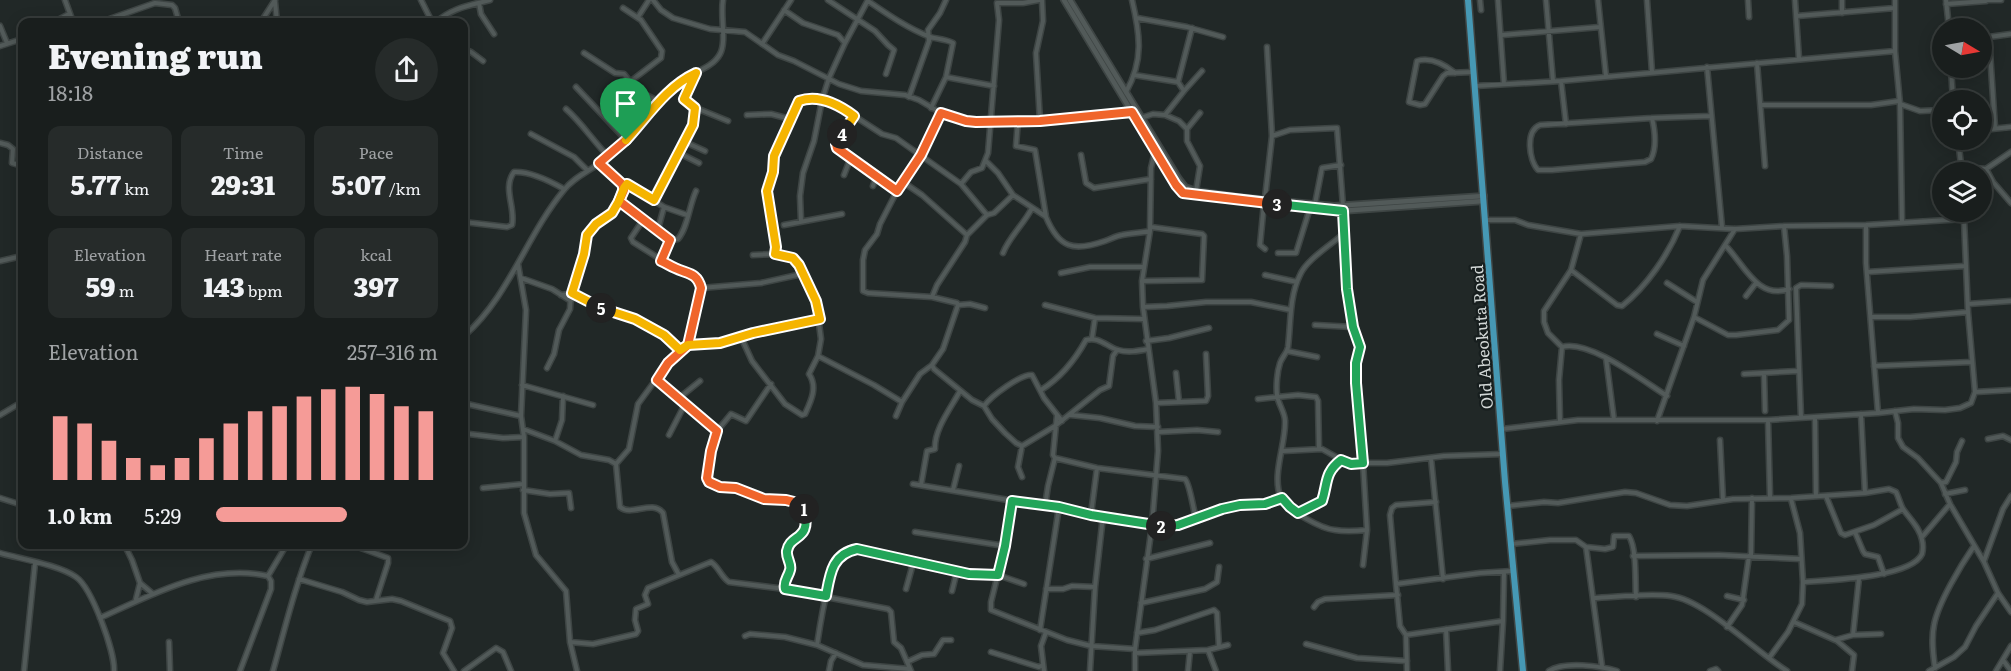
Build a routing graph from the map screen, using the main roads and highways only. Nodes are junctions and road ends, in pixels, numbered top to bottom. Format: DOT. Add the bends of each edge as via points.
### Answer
graph roads {
  1 [pos="1468,0"];
  2 [pos="1523,671"];
  1 -- 2 [label="highway, Old Abeokuta Road"];
}
